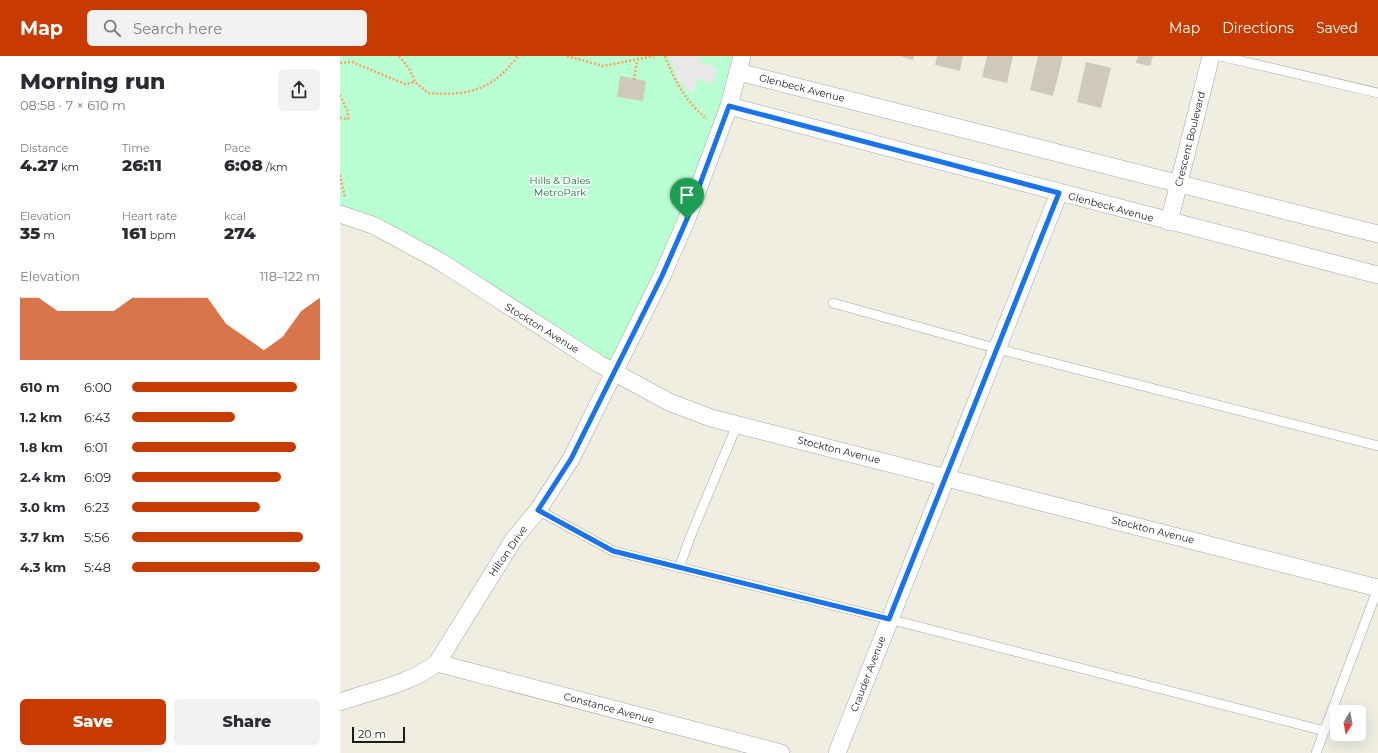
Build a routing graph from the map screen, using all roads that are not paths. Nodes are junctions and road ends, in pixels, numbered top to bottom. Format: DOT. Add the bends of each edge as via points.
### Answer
graph roads {
  1 [pos="1211,56"];
  2 [pos="1220,56"];
  3 [pos="740,64"];
  4 [pos="1378,93"];
  5 [pos="729,106"];
  6 [pos="1179,183"];
  7 [pos="1059,193"];
  8 [pos="342,217"];
  9 [pos="1169,222"];
  10 [pos="1378,234"];
  11 [pos="1378,276"];
  12 [pos="833,303"];
  13 [pos="998,349"];
  14 [pos="614,372"];
  15 [pos="737,425"];
  16 [pos="1378,446"];
  17 [pos="946,477"];
  18 [pos="538,510"];
  19 [pos="680,568"];
  20 [pos="1378,588"];
  21 [pos="889,619"];
  22 [pos="437,663"];
  23 [pos="340,702"];
  24 [pos="1325,731"];
  25 [pos="781,753"];
  26 [pos="837,753"];
  27 [pos="1316,753"];
  1 -- 6 [label="street, Crescent Boulevard"];
  2 -- 4 [label="lane"];
  3 -- 5 [label="street, Hilton Drive"];
  3 -- 6 [label="street, Glenbeck Avenue"];
  5 -- 7 [label="street, Glenbeck Avenue"];
  5 -- 14 [label="street, Hilton Drive" via="687,219"];
  6 -- 9 [label="street, Crescent Boulevard"];
  6 -- 10 [label="street, Glenbeck Avenue"];
  7 -- 9 [label="street, Glenbeck Avenue"];
  7 -- 13 [label="street, Crauder Avenue"];
  8 -- 14 [label="street, Stockton Avenue" via="375,226 441,262"];
  9 -- 11 [label="street, Glenbeck Avenue"];
  12 -- 13 [label="lane"];
  13 -- 16 [label="lane"];
  13 -- 17 [label="street, Crauder Avenue"];
  14 -- 15 [label="street, Stockton Avenue" via="669,402"];
  14 -- 18 [label="street, Hilton Drive" via="571,459"];
  15 -- 17 [label="street, Stockton Avenue"];
  15 -- 19 [label="lane"];
  17 -- 20 [label="street, Stockton Avenue"];
  17 -- 21 [label="street, Crauder Avenue"];
  18 -- 19 [label="lane" via="613,551"];
  18 -- 22 [label="street, Hilton Drive" via="514,539"];
  19 -- 21 [label="lane"];
  20 -- 24 [label="lane"];
  21 -- 24 [label="lane"];
  21 -- 26 [label="street, Crauder Avenue"];
  22 -- 23 [label="street, Hilton Drive" via="429,670 401,682"];
  22 -- 25 [label="street, Constance Avenue"];
  24 -- 27 [label="lane"];
}
